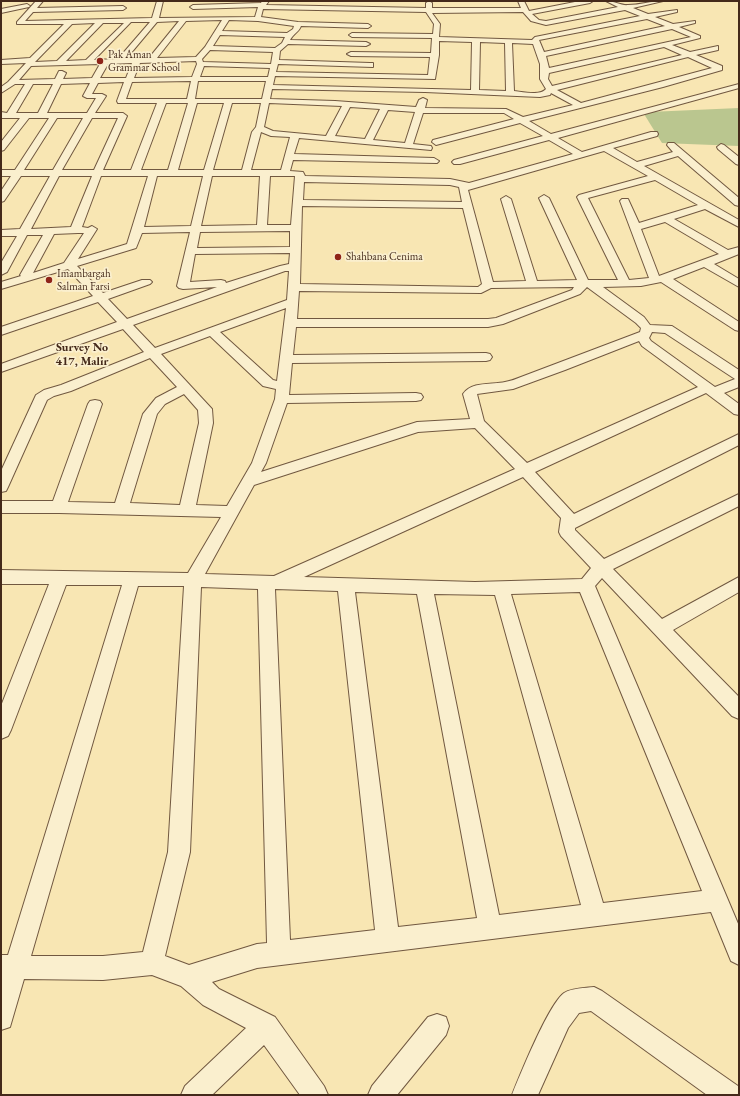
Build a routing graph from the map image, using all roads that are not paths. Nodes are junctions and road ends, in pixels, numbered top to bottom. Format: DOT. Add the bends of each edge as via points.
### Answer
graph roads {
  1 [pos="18,1"];
  2 [pos="40,1"];
  3 [pos="125,1"];
  4 [pos="160,1"];
  5 [pos="348,1"];
  6 [pos="590,1"];
  7 [pos="609,1"];
  8 [pos="660,1"];
  9 [pos="427,2"];
  10 [pos="437,2"];
  11 [pos="519,2"];
  12 [pos="194,4"];
  13 [pos="263,4"];
  14 [pos="30,8"];
  15 [pos="123,8"];
  16 [pos="345,8"];
  17 [pos="625,8"];
  18 [pos="429,10"];
  19 [pos="1,11"];
  20 [pos="526,12"];
  21 [pos="675,12"];
  22 [pos="296,16"];
  23 [pos="258,17"];
  24 [pos="648,17"];
  25 [pos="227,18"];
  26 [pos="187,19"];
  27 [pos="155,20"];
  28 [pos="116,21"];
  29 [pos="129,21"];
  30 [pos="70,22"];
  31 [pos="100,22"];
  32 [pos="693,22"];
  33 [pos="298,24"];
  34 [pos="343,25"];
  35 [pos="374,26"];
  36 [pos="672,27"];
  37 [pos="217,33"];
  38 [pos="305,34"];
  39 [pos="348,34"];
  40 [pos="558,35"];
  41 [pos="288,37"];
  42 [pos="625,37"];
  43 [pos="476,40"];
  44 [pos="434,41"];
  45 [pos="508,41"];
  46 [pos="536,42"];
  47 [pos="338,43"];
  48 [pos="376,44"];
  49 [pos="664,44"];
  50 [pos="583,45"];
  51 [pos="208,48"];
  52 [pos="715,48"];
  53 [pos="279,51"];
  54 [pos="435,55"];
  55 [pos="542,55"];
  56 [pos="689,55"];
  57 [pos="337,57"];
  58 [pos="610,58"];
  59 [pos="151,60"];
  60 [pos="120,61"];
  61 [pos="137,61"];
  62 [pos="199,61"];
  63 [pos="1,62"];
  64 [pos="30,62"];
  65 [pos="88,62"];
  66 [pos="105,62"];
  67 [pos="59,63"];
  68 [pos="68,63"];
  69 [pos="380,65"];
  70 [pos="546,71"];
  71 [pos="632,71"];
  72 [pos="273,74"];
  73 [pos="330,75"];
  74 [pos="423,77"];
  75 [pos="195,79"];
  76 [pos="96,80"];
  77 [pos="130,80"];
  78 [pos="58,81"];
  79 [pos="13,82"];
  80 [pos="30,82"];
  81 [pos="163,83"];
  82 [pos="739,86"];
  83 [pos="550,89"];
  84 [pos="425,90"];
  85 [pos="1,91"];
  86 [pos="475,93"];
  87 [pos="510,94"];
  88 [pos="264,101"];
  89 [pos="193,102"];
  90 [pos="228,102"];
  91 [pos="347,104"];
  92 [pos="580,106"];
  93 [pos="385,108"];
  94 [pos="421,110"];
  95 [pos="5,116"];
  96 [pos="26,116"];
  97 [pos="41,116"];
  98 [pos="54,116"];
  99 [pos="88,116"];
  100 [pos="522,120"];
  101 [pos="260,128"];
  102 [pos="654,134"];
  103 [pos="294,135"];
  104 [pos="329,138"];
  105 [pos="552,138"];
  106 [pos="368,142"];
  107 [pos="436,142"];
  108 [pos="671,145"];
  109 [pos="408,146"];
  110 [pos="721,147"];
  111 [pos="1,148"];
  112 [pos="428,148"];
  113 [pos="606,148"];
  114 [pos="679,153"];
  115 [pos="581,155"];
  116 [pos="434,160"];
  117 [pos="457,162"];
  118 [pos="739,162"];
  119 [pos="636,165"];
  120 [pos="291,170"];
  121 [pos="98,172"];
  122 [pos="135,172"];
  123 [pos="154,172"];
  124 [pos="1,173"];
  125 [pos="57,173"];
  126 [pos="172,173"];
  127 [pos="208,173"];
  128 [pos="246,173"];
  129 [pos="265,173"];
  130 [pos="16,174"];
  131 [pos="656,177"];
  132 [pos="468,186"];
  133 [pos="1,198"];
  134 [pos="544,198"];
  135 [pos="506,199"];
  136 [pos="625,201"];
  137 [pos="297,203"];
  138 [pos="739,203"];
  139 [pos="467,205"];
  140 [pos="707,206"];
  141 [pos="666,218"];
  142 [pos="739,224"];
  143 [pos="295,228"];
  144 [pos="635,228"];
  145 [pos="262,229"];
  146 [pos="75,230"];
  147 [pos="138,230"];
  148 [pos="196,230"];
  149 [pos="50,232"];
  150 [pos="1,233"];
  151 [pos="24,233"];
  152 [pos="295,250"];
  153 [pos="739,250"];
  154 [pos="192,251"];
  155 [pos="727,254"];
  156 [pos="704,263"];
  157 [pos="69,264"];
  158 [pos="294,267"];
  159 [pos="1,272"];
  160 [pos="1,275"];
  161 [pos="31,275"];
  162 [pos="659,279"];
  163 [pos="244,281"];
  164 [pos="146,282"];
  165 [pos="625,283"];
  166 [pos="533,284"];
  167 [pos="588,284"];
  168 [pos="739,284"];
  169 [pos="488,285"];
  170 [pos="1,286"];
  171 [pos="293,295"];
  172 [pos="99,296"];
  173 [pos="125,324"];
  174 [pos="290,324"];
  175 [pos="739,327"];
  176 [pos="1,331"];
  177 [pos="212,331"];
  178 [pos="647,331"];
  179 [pos="152,353"];
  180 [pos="486,357"];
  181 [pos="286,359"];
  182 [pos="1,368"];
  183 [pos="739,376"];
  184 [pos="739,382"];
  185 [pos="186,389"];
  186 [pos="710,390"];
  187 [pos="282,393"];
  188 [pos="416,397"];
  189 [pos="95,404"];
  190 [pos="739,411"];
  191 [pos="478,423"];
  192 [pos="739,439"];
  193 [pos="525,470"];
  194 [pos="249,481"];
  195 [pos="1,487"];
  196 [pos="739,499"];
  197 [pos="1,507"];
  198 [pos="59,507"];
  199 [pos="121,509"];
  200 [pos="187,510"];
  201 [pos="231,512"];
  202 [pos="570,523"];
  203 [pos="601,568"];
  204 [pos="1,577"];
  205 [pos="60,578"];
  206 [pos="132,579"];
  207 [pos="193,580"];
  208 [pos="271,583"];
  209 [pos="739,584"];
  210 [pos="346,585"];
  211 [pos="586,585"];
  212 [pos="424,588"];
  213 [pos="501,588"];
  214 [pos="660,628"];
  215 [pos="736,701"];
  216 [pos="1,730"];
  217 [pos="718,900"];
  218 [pos="595,915"];
  219 [pos="490,928"];
  220 [pos="388,940"];
  221 [pos="279,953"];
  222 [pos="739,953"];
  223 [pos="152,963"];
  224 [pos="9,967"];
  225 [pos="189,977"];
  226 [pos="1,1018"];
  227 [pos="266,1026"];
  228 [pos="437,1026"];
  229 [pos="194,1095"];
  230 [pos="315,1095"];
  231 [pos="381,1095"];
  232 [pos="525,1095"];
  233 [pos="729,1095"];
  1 -- 14 [label="street"];
  2 -- 14 [label="street"];
  3 -- 15 [label="street"];
  4 -- 27 [label="street"];
  5 -- 16 [label="street"];
  6 -- 20 [label="street"];
  7 -- 17 [label="street"];
  8 -- 17 [label="street"];
  9 -- 10 [label="street"];
  9 -- 18 [label="street"];
  11 -- 20 [label="street"];
  12 -- 13 [label="street"];
  12 -- 26 [label="street"];
  13 -- 16 [label="street"];
  13 -- 23 [label="street"];
  14 -- 15 [label="street"];
  14 -- 19 [label="street"];
  14 -- 30 [label="street" via="19,23"];
  15 -- 28 [label="street"];
  16 -- 18 [label="street"];
  16 -- 34 [label="street"];
  17 -- 20 [label="street" via="546,23 537,22"];
  17 -- 24 [label="street"];
  18 -- 20 [label="street"];
  18 -- 44 [label="street" via="429,18 437,24 432,27"];
  21 -- 24 [label="street"];
  22 -- 23 [label="street"];
  23 -- 25 [label="street"];
  23 -- 33 [label="street"];
  24 -- 36 [label="street"];
  24 -- 40 [label="street"];
  25 -- 26 [label="street"];
  25 -- 37 [label="street"];
  26 -- 27 [label="street"];
  26 -- 59 [label="street"];
  27 -- 29 [label="street"];
  27 -- 60 [label="street"];
  28 -- 29 [label="street"];
  28 -- 31 [label="street"];
  29 -- 65 [label="street"];
  30 -- 31 [label="street"];
  30 -- 64 [label="street"];
  31 -- 67 [label="street"];
  32 -- 36 [label="street"];
  33 -- 34 [label="street"];
  33 -- 41 [label="street" via="296,30"];
  34 -- 35 [label="street"];
  34 -- 47 [label="street"];
  36 -- 42 [label="street"];
  36 -- 49 [label="street" via="698,37"];
  37 -- 41 [label="street"];
  37 -- 51 [label="street"];
  38 -- 41 [label="street"];
  39 -- 44 [label="street"];
  40 -- 46 [label="street" via="534,39"];
  40 -- 50 [label="street"];
  41 -- 47 [label="street"];
  41 -- 53 [label="street"];
  42 -- 50 [label="street"];
  42 -- 71 [label="street"];
  43 -- 44 [label="street"];
  43 -- 45 [label="street"];
  43 -- 86 [label="street"];
  44 -- 54 [label="street"];
  45 -- 46 [label="street"];
  45 -- 87 [label="street"];
  46 -- 55 [label="street"];
  47 -- 48 [label="street"];
  47 -- 57 [label="street"];
  49 -- 56 [label="street"];
  49 -- 71 [label="street"];
  50 -- 55 [label="street"];
  50 -- 58 [label="street"];
  51 -- 53 [label="street"];
  51 -- 62 [label="street"];
  52 -- 56 [label="street"];
  53 -- 72 [label="street"];
  54 -- 57 [label="street"];
  54 -- 74 [label="street" via="429,66 432,77"];
  55 -- 70 [label="street"];
  56 -- 71 [label="street"];
  56 -- 71 [label="street" via="719,68"];
  57 -- 69 [label="street"];
  57 -- 72 [label="street"];
  57 -- 73 [label="street"];
  58 -- 70 [label="street"];
  58 -- 71 [label="street"];
  59 -- 61 [label="street"];
  59 -- 81 [label="street"];
  60 -- 61 [label="street"];
  60 -- 66 [label="street"];
  61 -- 77 [label="street"];
  62 -- 72 [label="street"];
  62 -- 75 [label="street"];
  62 -- 81 [label="street"];
  63 -- 64 [label="street"];
  64 -- 67 [label="street"];
  64 -- 79 [label="street"];
  65 -- 66 [label="street"];
  65 -- 68 [label="street"];
  66 -- 76 [label="street"];
  67 -- 68 [label="street"];
  68 -- 78 [label="street"];
  70 -- 83 [label="street" via="544,79"];
  71 -- 83 [label="street"];
  71 -- 92 [label="street"];
  72 -- 73 [label="street"];
  72 -- 75 [label="street"];
  72 -- 84 [label="street"];
  72 -- 88 [label="street"];
  73 -- 74 [label="street"];
  74 -- 84 [label="street"];
  75 -- 81 [label="street"];
  75 -- 89 [label="street" via="191,99"];
  76 -- 77 [label="street"];
  76 -- 78 [label="street"];
  76 -- 99 [label="street" via="88,96 102,96"];
  77 -- 81 [label="street"];
  77 -- 81 [label="street" via="121,101"];
  78 -- 80 [label="street"];
  78 -- 97 [label="street"];
  79 -- 80 [label="street"];
  79 -- 85 [label="street"];
  80 -- 95 [label="street" via="26,91"];
  81 -- 89 [label="street"];
  81 -- 122 [label="street"];
  82 -- 105 [label="street"];
  83 -- 87 [label="street" via="540,95"];
  83 -- 92 [label="street"];
  84 -- 86 [label="street"];
  84 -- 94 [label="street"];
  86 -- 87 [label="street"];
  88 -- 90 [label="street"];
  88 -- 91 [label="street"];
  88 -- 101 [label="street"];
  89 -- 90 [label="street"];
  89 -- 126 [label="street"];
  90 -- 127 [label="street"];
  91 -- 93 [label="street"];
  91 -- 104 [label="street"];
  92 -- 100 [label="street"];
  93 -- 94 [label="street"];
  93 -- 106 [label="street"];
  94 -- 100 [label="street" via="506,111"];
  94 -- 109 [label="street"];
  95 -- 96 [label="street"];
  96 -- 97 [label="street"];
  96 -- 111 [label="street"];
  97 -- 98 [label="street"];
  98 -- 99 [label="street"];
  98 -- 130 [label="street"];
  99 -- 121 [label="street" via="123,116"];
  99 -- 125 [label="street"];
  100 -- 105 [label="street"];
  100 -- 107 [label="street"];
  101 -- 103 [label="street" via="271,133"];
  101 -- 128 [label="street" via="256,132"];
  102 -- 113 [label="street"];
  103 -- 104 [label="street"];
  103 -- 120 [label="street"];
  104 -- 106 [label="street"];
  105 -- 115 [label="street"];
  105 -- 117 [label="street"];
  106 -- 109 [label="street"];
  108 -- 114 [label="street"];
  109 -- 112 [label="street"];
  110 -- 118 [label="street"];
  113 -- 115 [label="street"];
  113 -- 119 [label="street"];
  114 -- 119 [label="street"];
  114 -- 138 [label="street"];
  115 -- 132 [label="street"];
  116 -- 120 [label="street"];
  119 -- 131 [label="street"];
  120 -- 129 [label="street"];
  120 -- 132 [label="street" via="450,182"];
  120 -- 137 [label="street"];
  121 -- 122 [label="street"];
  121 -- 125 [label="street"];
  121 -- 146 [label="street"];
  122 -- 123 [label="street"];
  123 -- 126 [label="street"];
  123 -- 147 [label="street"];
  124 -- 130 [label="street"];
  125 -- 130 [label="street"];
  125 -- 151 [label="street"];
  126 -- 127 [label="street"];
  127 -- 128 [label="street"];
  127 -- 148 [label="street"];
  128 -- 129 [label="street"];
  129 -- 145 [label="street"];
  130 -- 133 [label="street"];
  131 -- 140 [label="street"];
  131 -- 165 [label="street" via="582,197"];
  132 -- 139 [label="street" via="463,188"];
  134 -- 167 [label="street"];
  135 -- 166 [label="street"];
  136 -- 144 [label="street"];
  137 -- 139 [label="street"];
  137 -- 143 [label="street"];
  139 -- 169 [label="street"];
  140 -- 141 [label="street"];
  140 -- 142 [label="street"];
  141 -- 144 [label="street"];
  141 -- 155 [label="street"];
  143 -- 145 [label="street"];
  143 -- 152 [label="street"];
  144 -- 162 [label="street"];
  145 -- 148 [label="street"];
  146 -- 149 [label="street"];
  146 -- 157 [label="street" via="92,229"];
  147 -- 148 [label="street"];
  147 -- 157 [label="street" via="132,246"];
  148 -- 154 [label="street"];
  149 -- 151 [label="street"];
  149 -- 161 [label="street"];
  150 -- 151 [label="street"];
  151 -- 159 [label="street"];
  152 -- 154 [label="street"];
  152 -- 158 [label="street"];
  153 -- 155 [label="street"];
  154 -- 163 [label="street" via="183,286"];
  155 -- 156 [label="street"];
  156 -- 162 [label="street"];
  156 -- 168 [label="street"];
  157 -- 161 [label="street"];
  157 -- 172 [label="street"];
  158 -- 163 [label="street"];
  158 -- 171 [label="street"];
  160 -- 161 [label="street"];
  161 -- 170 [label="street"];
  162 -- 165 [label="street"];
  162 -- 175 [label="street"];
  163 -- 173 [label="street"];
  164 -- 172 [label="street"];
  165 -- 167 [label="street"];
  166 -- 167 [label="street"];
  166 -- 169 [label="street"];
  167 -- 174 [label="street" via="576,292 488,323"];
  167 -- 178 [label="street" via="640,320"];
  169 -- 171 [label="street" via="481,290"];
  171 -- 174 [label="street"];
  171 -- 177 [label="street"];
  172 -- 173 [label="street"];
  172 -- 176 [label="street"];
  173 -- 179 [label="street"];
  173 -- 182 [label="street"];
  174 -- 181 [label="street"];
  177 -- 179 [label="street"];
  177 -- 187 [label="street"];
  178 -- 183 [label="street" via="668,329"];
  178 -- 186 [label="street" via="643,338 646,343"];
  178 -- 191 [label="street" via="555,370 505,386 474,390 470,394"];
  179 -- 185 [label="street"];
  179 -- 195 [label="street" via="41,398"];
  180 -- 181 [label="street"];
  181 -- 187 [label="street"];
  184 -- 186 [label="street"];
  185 -- 199 [label="street" via="154,405"];
  185 -- 200 [label="street" via="205,409 206,423"];
  186 -- 190 [label="street"];
  186 -- 193 [label="street"];
  187 -- 188 [label="street"];
  187 -- 194 [label="street" via="259,463"];
  189 -- 198 [label="street"];
  191 -- 193 [label="street"];
  191 -- 194 [label="street" via="417,427"];
  192 -- 202 [label="street"];
  193 -- 202 [label="street" via="568,516"];
  193 -- 208 [label="street"];
  194 -- 201 [label="street"];
  196 -- 203 [label="street"];
  197 -- 198 [label="street"];
  198 -- 199 [label="street"];
  199 -- 200 [label="street"];
  200 -- 201 [label="street"];
  201 -- 207 [label="street"];
  202 -- 203 [label="street" via="567,532"];
  203 -- 211 [label="street"];
  203 -- 214 [label="street"];
  204 -- 205 [label="street"];
  205 -- 206 [label="street"];
  205 -- 216 [label="street"];
  206 -- 207 [label="street"];
  206 -- 224 [label="street"];
  207 -- 208 [label="street"];
  207 -- 223 [label="street" via="179,852"];
  208 -- 210 [label="street"];
  208 -- 221 [label="street"];
  209 -- 214 [label="street"];
  210 -- 212 [label="street"];
  210 -- 220 [label="street"];
  211 -- 213 [label="street"];
  211 -- 217 [label="street"];
  212 -- 213 [label="street"];
  212 -- 219 [label="street"];
  213 -- 218 [label="street"];
  214 -- 215 [label="street"];
  217 -- 218 [label="street"];
  217 -- 222 [label="street"];
  218 -- 219 [label="street"];
  219 -- 220 [label="street"];
  220 -- 221 [label="street"];
  221 -- 225 [label="street" via="257,956"];
  223 -- 224 [label="street" via="103,968"];
  223 -- 225 [label="street"];
  224 -- 226 [label="street"];
  225 -- 227 [label="street" via="211,997"];
  227 -- 229 [label="street"];
  227 -- 230 [label="street"];
  228 -- 231 [label="street"];
  232 -- 233 [label="street" via="559,1019 572,1002 594,999"];
}
